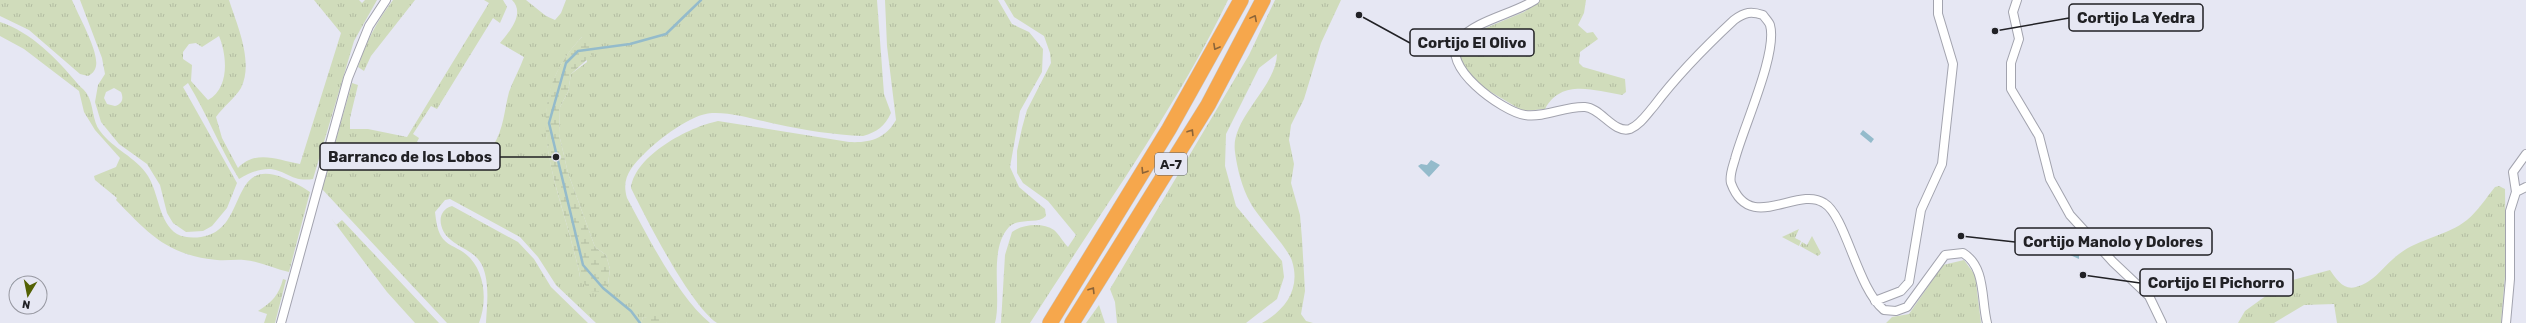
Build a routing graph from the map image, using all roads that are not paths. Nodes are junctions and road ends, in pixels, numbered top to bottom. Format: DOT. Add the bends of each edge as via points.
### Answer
graph roads {
  1 [pos="386,0"];
  2 [pos="1241,0"];
  3 [pos="1263,0"];
  4 [pos="1535,0"];
  5 [pos="1938,0"];
  6 [pos="2017,0"];
  7 [pos="2526,154"];
  8 [pos="2526,187"];
  9 [pos="2516,192"];
  10 [pos="1875,301"];
  11 [pos="281,323"];
  12 [pos="1050,323"];
  13 [pos="1072,323"];
  14 [pos="1986,323"];
  15 [pos="2162,323"];
  16 [pos="2506,323"];
  1 -- 11 [label="street" via="369,26 350,71"];
  2 -- 12 [label="highway, A-7, one-way" via="1169,129"];
  13 -- 3 [label="highway, A-7, one-way" via="1208,105"];
  4 -- 10 [label="street" via="1501,15 1459,40 1455,48 1455,57 1462,72 1485,93 1516,112 1525,115 1541,114 1586,107 1595,110 1620,129 1629,129 1644,119 1672,80 1734,20 1743,13 1754,12 1763,15 1770,25 1770,48 1740,140 1730,181 1746,202 1760,208 1812,198 1824,202 1832,211"];
  5 -- 10 [label="street" via="1938,14 1953,64 1942,164 1921,210 1909,282 1901,291"];
  6 -- 15 [label="street" via="2013,12 2018,39 2011,63 2011,89 2039,136 2050,179 2070,215 2113,262 2149,296"];
  7 -- 9 [label="street" via="2513,172"];
  8 -- 9 [label="street"];
  9 -- 16 [label="street" via="2510,211 2510,279"];
  10 -- 14 [label="street" via="1884,310 1902,310 1912,302 1945,255 1962,253 1975,263 1982,288"];
}
